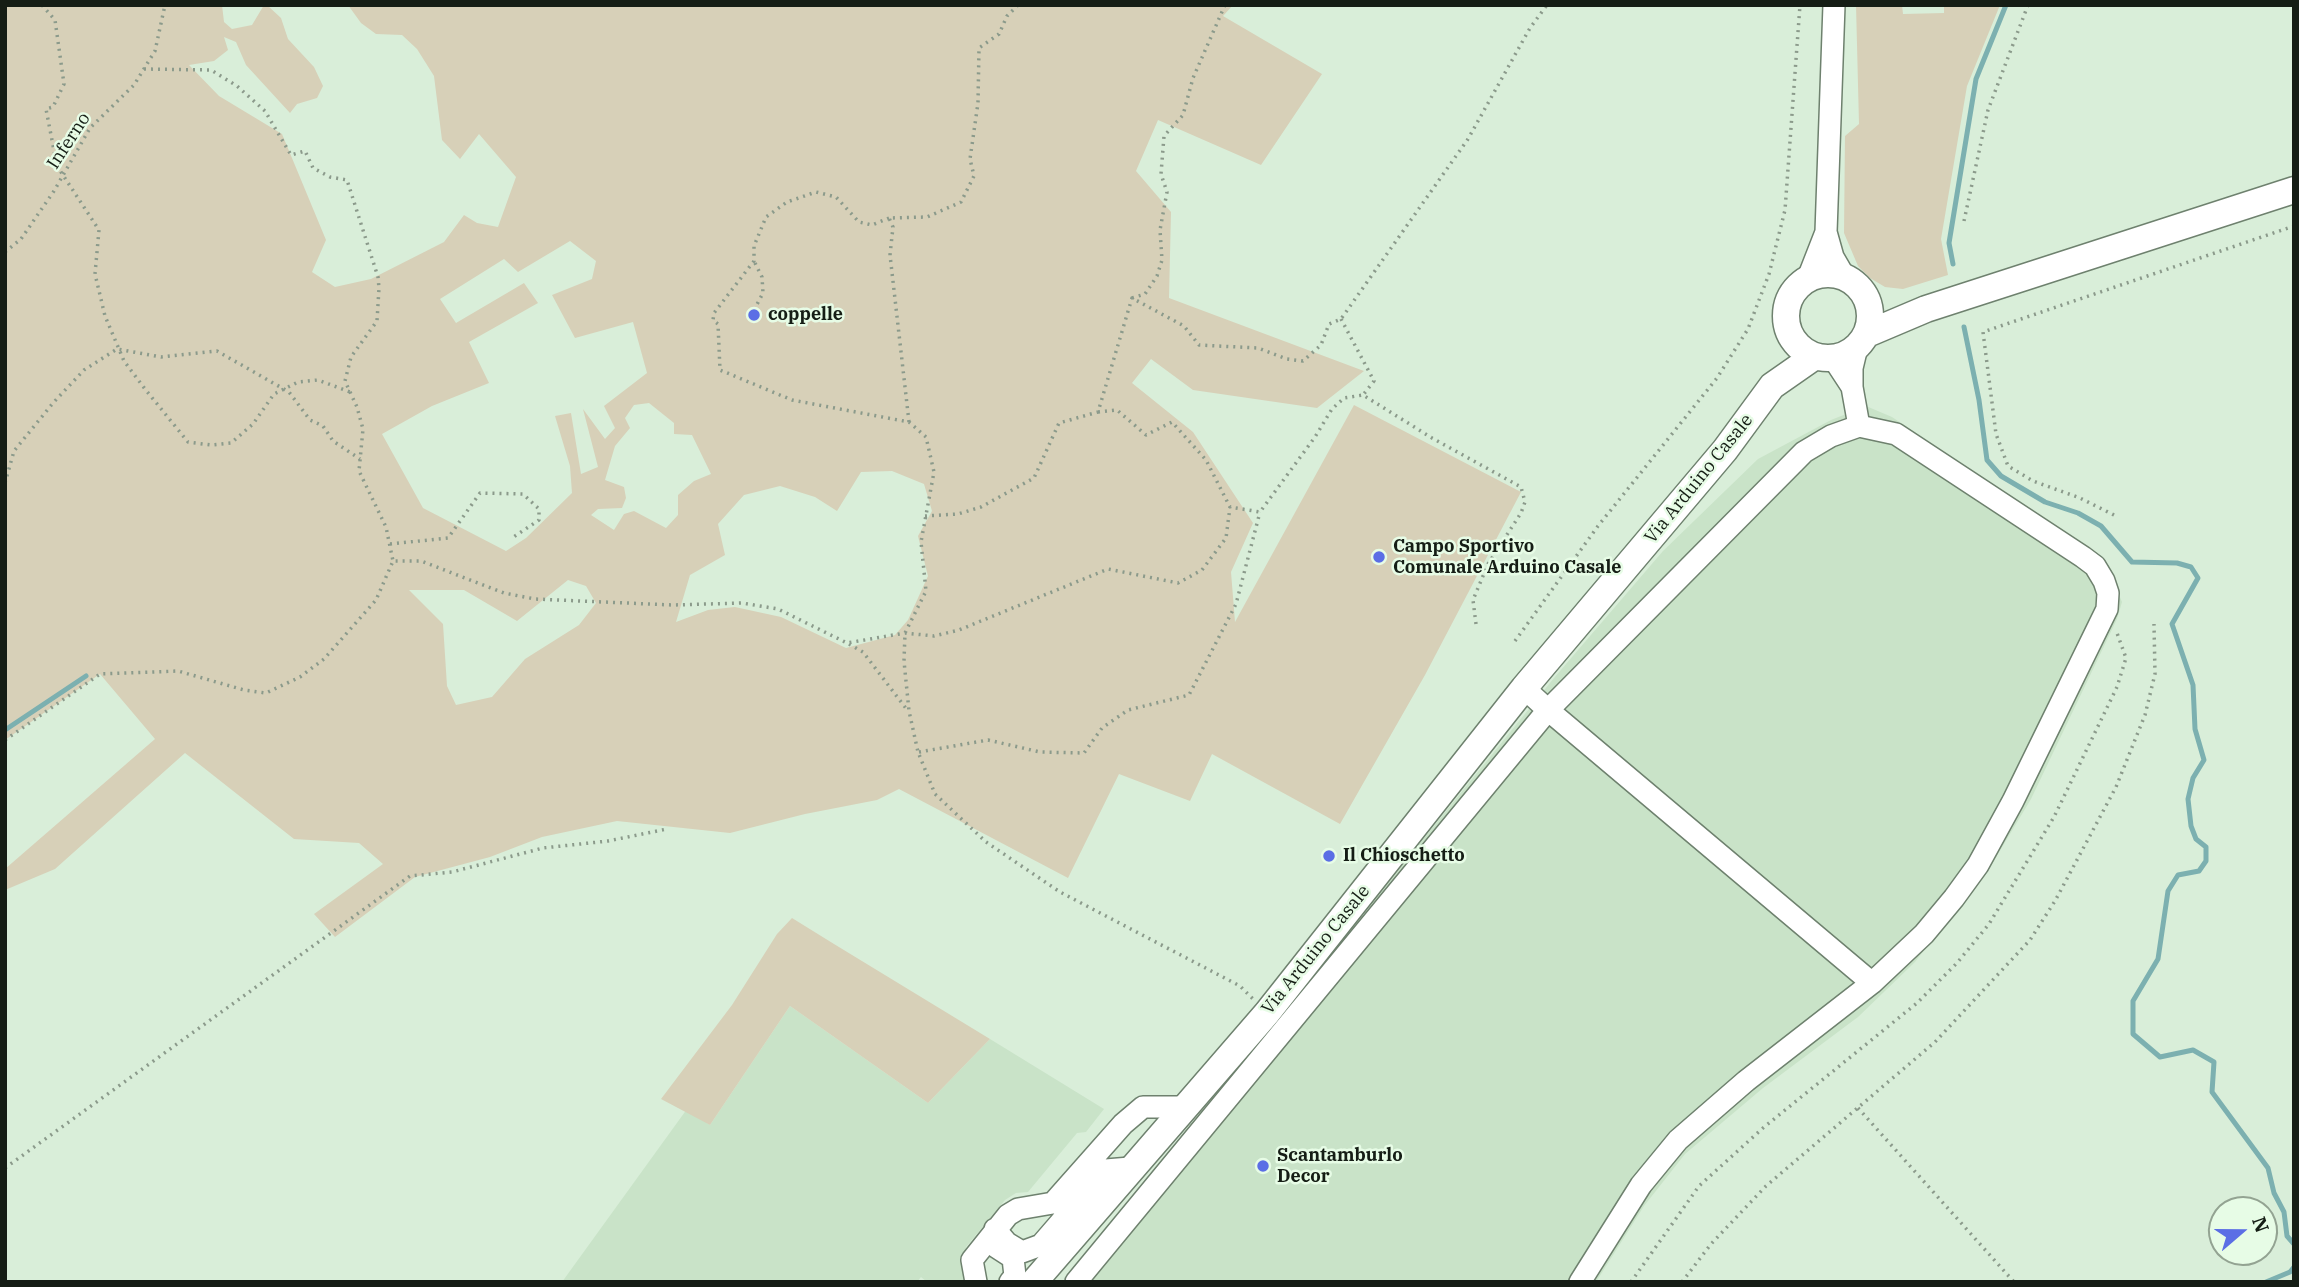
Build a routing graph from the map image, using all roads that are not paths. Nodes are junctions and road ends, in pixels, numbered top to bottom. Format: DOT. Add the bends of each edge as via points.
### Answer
graph roads {
  1 [pos="1834,5"];
  2 [pos="2294,190"];
  3 [pos="1826,232"];
  4 [pos="1844,276"];
  5 [pos="1808,278"];
  6 [pos="1870,306"];
  7 [pos="1926,309"];
  8 [pos="1789,332"];
  9 [pos="1862,340"];
  10 [pos="1824,357"];
  11 [pos="1772,386"];
  12 [pos="1852,387"];
  13 [pos="1859,426"];
  14 [pos="1524,688"];
  15 [pos="1548,710"];
  16 [pos="1872,983"];
  17 [pos="1183,1107"];
  18 [pos="1130,1168"];
  19 [pos="989,1236"];
  20 [pos="976,1282"];
  21 [pos="1010,1282"];
  22 [pos="1034,1282"];
  23 [pos="1076,1282"];
  24 [pos="1580,1282"];
  1 -- 3 [label="street"];
  2 -- 7 [label="main road"];
  3 -- 4 [label="street"];
  3 -- 5 [label="street"];
  4 -- 5 [label="main road"];
  4 -- 6 [label="main road" via="1860,287"];
  5 -- 8 [label="main road" via="1788,301"];
  6 -- 7 [label="main road"];
  6 -- 9 [label="main road"];
  7 -- 9 [label="main road"];
  8 -- 10 [label="main road" via="1796,344"];
  8 -- 11 [label="main road"];
  9 -- 10 [label="main road"];
  9 -- 12 [label="street"];
  10 -- 11 [label="main road"];
  10 -- 12 [label="street"];
  11 -- 14 [label="main road, Via Arduino Casale" via="1725,450"];
  12 -- 13 [label="street"];
  13 -- 15 [label="street, Via Arduino Casale" via="1804,452"];
  13 -- 16 [label="street" via="1896,434 2083,557 2095,566 2108,593 2107,609 1978,865 1924,934"];
  14 -- 15 [label="street"];
  14 -- 17 [label="main road, Via Arduino Casale" via="1267,1013"];
  15 -- 16 [label="street"];
  15 -- 23 [label="street, Via Arduino Casale"];
  16 -- 24 [label="street" via="1678,1140 1641,1185"];
  17 -- 18 [label="main road, Via Arduino Casale"];
  17 -- 19 [label="street" via="1143,1107 1053,1203 1018,1209"];
  18 -- 19 [label="street" via="1106,1170 1041,1245 1022,1252"];
  18 -- 22 [label="main road, Via Arduino Casale"];
  19 -- 20 [label="street" via="972,1260"];
  19 -- 21 [label="street" via="1013,1258 1015,1276"];
}
